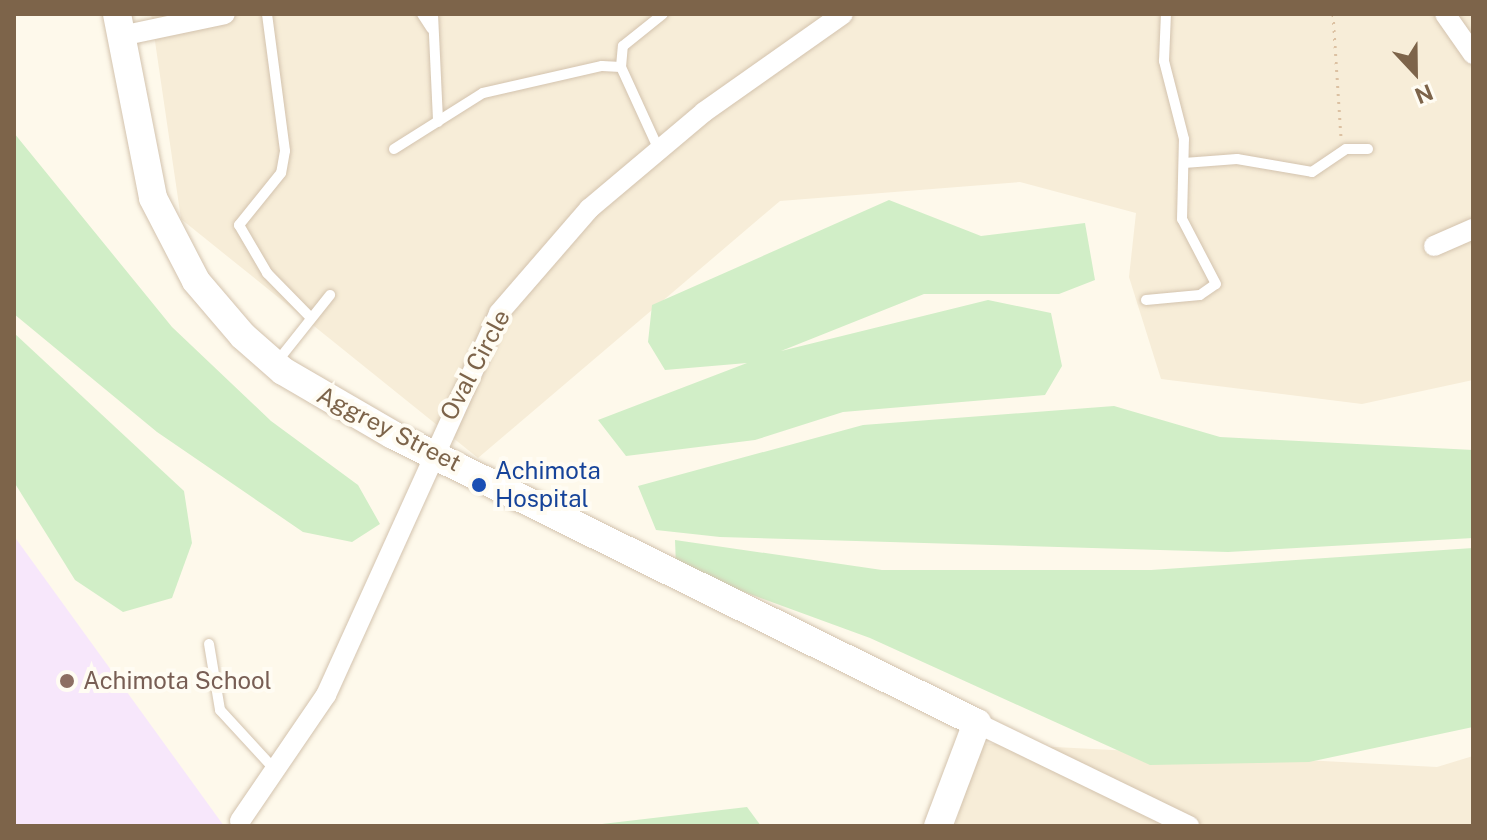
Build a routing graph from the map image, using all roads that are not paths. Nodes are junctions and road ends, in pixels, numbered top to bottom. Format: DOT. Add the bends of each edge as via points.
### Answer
graph roads {
  1 [pos="225,14"];
  2 [pos="267,14"];
  3 [pos="422,14"];
  4 [pos="433,14"];
  5 [pos="663,14"];
  6 [pos="843,14"];
  7 [pos="1166,14"];
  8 [pos="1445,14"];
  9 [pos="119,25"];
  10 [pos="431,28"];
  11 [pos="1473,54"];
  12 [pos="621,67"];
  13 [pos="438,122"];
  14 [pos="394,149"];
  15 [pos="1368,149"];
  16 [pos="659,150"];
  17 [pos="1184,163"];
  18 [pos="1473,229"];
  19 [pos="1434,246"];
  20 [pos="330,295"];
  21 [pos="1146,300"];
  22 [pos="311,318"];
  23 [pos="274,364"];
  24 [pos="431,451"];
  25 [pos="209,644"];
  26 [pos="977,723"];
  27 [pos="276,771"];
  28 [pos="238,824"];
  29 [pos="946,825"];
  30 [pos="1189,826"];
  1 -- 9 [label="street"];
  2 -- 22 [label="lane" via="285,151 281,173 239,225 267,273"];
  3 -- 10 [label="lane"];
  4 -- 10 [label="lane"];
  5 -- 12 [label="lane" via="623,46"];
  6 -- 16 [label="street, Oval Circle"];
  7 -- 17 [label="lane" via="1164,61"];
  8 -- 11 [label="street"];
  9 -- 23 [label="main road, Aggrey Street" via="136,130 165,228 212,305"];
  10 -- 13 [label="lane"];
  12 -- 13 [label="lane" via="483,93"];
  12 -- 16 [label="lane"];
  13 -- 14 [label="lane"];
  15 -- 17 [label="lane" via="1341,151 1312,172 1237,159"];
  16 -- 24 [label="street, Oval Circle" via="589,209 499,313"];
  17 -- 21 [label="lane" via="1188,242 1212,268 1216,284 1200,295"];
  18 -- 19 [label="street"];
  20 -- 22 [label="lane"];
  22 -- 23 [label="lane"];
  23 -- 24 [label="main road, Aggrey Street"];
  24 -- 26 [label="main road, Aggrey Street"];
  24 -- 27 [label="street, Oval Circle" via="326,695"];
  25 -- 27 [label="lane" via="220,710"];
  26 -- 29 [label="main road"];
  26 -- 30 [label="street"];
  27 -- 28 [label="street, Oval Circle"];
}
